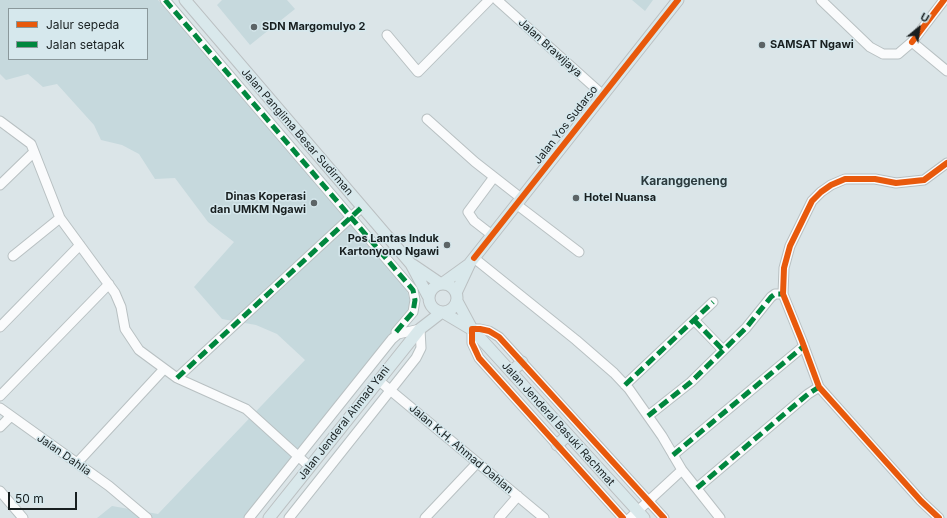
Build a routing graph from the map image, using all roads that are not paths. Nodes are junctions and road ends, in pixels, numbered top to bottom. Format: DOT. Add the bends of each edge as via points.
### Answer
graph roads {
  1 [pos="165,0"];
  2 [pos="184,0"];
  3 [pos="489,0"];
  4 [pos="678,0"];
  5 [pos="821,0"];
  6 [pos="944,0"];
  7 [pos="501,1"];
  8 [pos="387,35"];
  9 [pos="912,42"];
  10 [pos="947,71"];
  11 [pos="603,95"];
  12 [pos="427,119"];
  13 [pos="0,121"];
  14 [pos="34,152"];
  15 [pos="947,163"];
  16 [pos="494,177"];
  17 [pos="0,185"];
  18 [pos="519,201"];
  19 [pos="362,207"];
  20 [pos="351,217"];
  21 [pos="60,218"];
  22 [pos="492,235"];
  23 [pos="80,246"];
  24 [pos="579,252"];
  25 [pos="13,256"];
  26 [pos="472,261"];
  27 [pos="411,264"];
  28 [pos="109,284"];
  29 [pos="442,284"];
  30 [pos="783,294"];
  31 [pos="457,297"];
  32 [pos="429,300"];
  33 [pos="713,302"];
  34 [pos="443,312"];
  35 [pos="694,320"];
  36 [pos="0,327"];
  37 [pos="420,328"];
  38 [pos="472,329"];
  39 [pos="396,332"];
  40 [pos="804,346"];
  41 [pos="723,350"];
  42 [pos="522,362"];
  43 [pos="164,369"];
  44 [pos="511,372"];
  45 [pos="177,378"];
  46 [pos="378,380"];
  47 [pos="625,385"];
  48 [pos="819,387"];
  49 [pos="390,390"];
  50 [pos="0,396"];
  51 [pos="0,408"];
  52 [pos="648,416"];
  53 [pos="10,417"];
  54 [pos="0,427"];
  55 [pos="568,435"];
  56 [pos="557,445"];
  57 [pos="673,455"];
  58 [pos="298,457"];
  59 [pos="77,463"];
  60 [pos="478,463"];
  61 [pos="310,467"];
  62 [pos="682,470"];
  63 [pos="696,488"];
  64 [pos="0,491"];
  65 [pos="518,496"];
  66 [pos="650,501"];
  67 [pos="274,516"];
  68 [pos="637,516"];
  69 [pos="428,517"];
  70 [pos="22,518"];
  71 [pos="147,518"];
  72 [pos="249,518"];
  73 [pos="288,518"];
  74 [pos="499,518"];
  75 [pos="544,518"];
  76 [pos="623,518"];
  77 [pos="664,518"];
  78 [pos="720,518"];
  79 [pos="940,518"];
  1 -- 20 [label="street"];
  2 -- 19 [label="main road, Jalan Panglima Besar Sudirman"];
  3 -- 8 [label="street" via="418,72"];
  4 -- 11 [label="main road, Jalan Yos Sudarso"];
  5 -- 9 [label="street" via="870,47 883,54 898,54"];
  6 -- 9 [label="street"];
  7 -- 11 [label="street, Jalan Brawijaya"];
  9 -- 10 [label="street"];
  11 -- 18 [label="main road, Jalan Yos Sudarso"];
  12 -- 16 [label="street"];
  13 -- 14 [label="street" via="31,144"];
  14 -- 17 [label="street"];
  14 -- 21 [label="street"];
  15 -- 30 [label="street" via="924,180 896,183 845,178 821,192 812,201 790,246 784,268"];
  16 -- 18 [label="street"];
  16 -- 22 [label="street" via="468,212 474,221"];
  18 -- 22 [label="main road, Jalan Yos Sudarso"];
  18 -- 24 [label="street"];
  19 -- 20 [label="street"];
  19 -- 27 [label="main road, Jalan Panglima Besar Sudirman"];
  20 -- 39 [label="street" via="413,290 413,312"];
  20 -- 45 [label="street"];
  21 -- 23 [label="street"];
  21 -- 25 [label="street"];
  22 -- 26 [label="main road, Jalan Yos Sudarso"];
  23 -- 28 [label="street"];
  23 -- 36 [label="street"];
  26 -- 29 [label="main road, Jalan Yos Sudarso"];
  26 -- 31 [label="main road, Jalan Yos Sudarso"];
  26 -- 47 [label="street" via="594,354"];
  27 -- 29 [label="main road, Jalan Panglima Besar Sudirman"];
  27 -- 32 [label="main road, Jalan Panglima Besar Sudirman"];
  28 -- 43 [label="street" via="121,308 125,329 132,342"];
  28 -- 50 [label="street"];
  29 -- 31 [label="main road" via="451,286"];
  29 -- 32 [label="main road" via="432,288"];
  30 -- 40 [label="street"];
  30 -- 41 [label="street" via="771,297 746,328"];
  31 -- 34 [label="main road" via="453,308"];
  31 -- 38 [label="main road, Jalan Jenderal Basuki Rachmat"];
  32 -- 34 [label="main road" via="435,310"];
  32 -- 37 [label="main road, Jalan Jenderal Ahmad Yani"];
  33 -- 35 [label="street"];
  34 -- 37 [label="main road, Jalan Jenderal Ahmad Yani"];
  34 -- 38 [label="main road, Jalan Jenderal Basuki Rachmat"];
  35 -- 41 [label="street"];
  35 -- 47 [label="street"];
  37 -- 46 [label="main road, Jalan Jenderal Ahmad Yani"];
  37 -- 49 [label="street" via="420,352"];
  37 -- 58 [label="street" via="396,335"];
  38 -- 42 [label="street" via="495,334"];
  38 -- 44 [label="main road, Jalan Jenderal Basuki Rachmat"];
  38 -- 56 [label="street" via="473,348 479,358"];
  40 -- 48 [label="street"];
  40 -- 57 [label="street"];
  41 -- 52 [label="street" via="691,382"];
  42 -- 44 [label="main road"];
  42 -- 66 [label="street"];
  43 -- 45 [label="street"];
  43 -- 59 [label="street"];
  44 -- 55 [label="main road, Jalan Jenderal Basuki Rachmat"];
  45 -- 58 [label="street" via="246,409"];
  46 -- 49 [label="street, Jalan K.H. Ahmad Dahlan"];
  46 -- 61 [label="main road, Jalan Jenderal Ahmad Yani"];
  47 -- 52 [label="street"];
  48 -- 63 [label="street"];
  48 -- 79 [label="street"];
  49 -- 60 [label="street, Jalan K.H. Ahmad Dahlan"];
  49 -- 73 [label="street"];
  51 -- 53 [label="street, Jalan Dahlia"];
  52 -- 57 [label="street"];
  53 -- 54 [label="street"];
  53 -- 59 [label="street, Jalan Dahlia"];
  55 -- 56 [label="main road"];
  55 -- 68 [label="main road, Jalan Jenderal Basuki Rachmat"];
  56 -- 76 [label="street"];
  57 -- 62 [label="street"];
  58 -- 61 [label="street"];
  58 -- 72 [label="street"];
  59 -- 71 [label="street, Jalan Dahlia"];
  60 -- 65 [label="street, Jalan K.H. Ahmad Dahlan"];
  60 -- 69 [label="street"];
  61 -- 67 [label="main road, Jalan Jenderal Ahmad Yani"];
  62 -- 63 [label="street"];
  62 -- 66 [label="street"];
  63 -- 78 [label="street"];
  64 -- 70 [label="street"];
  65 -- 74 [label="street"];
  65 -- 75 [label="street, Jalan K.H. Ahmad Dahlan"];
  66 -- 68 [label="street"];
  66 -- 77 [label="street"];
}
